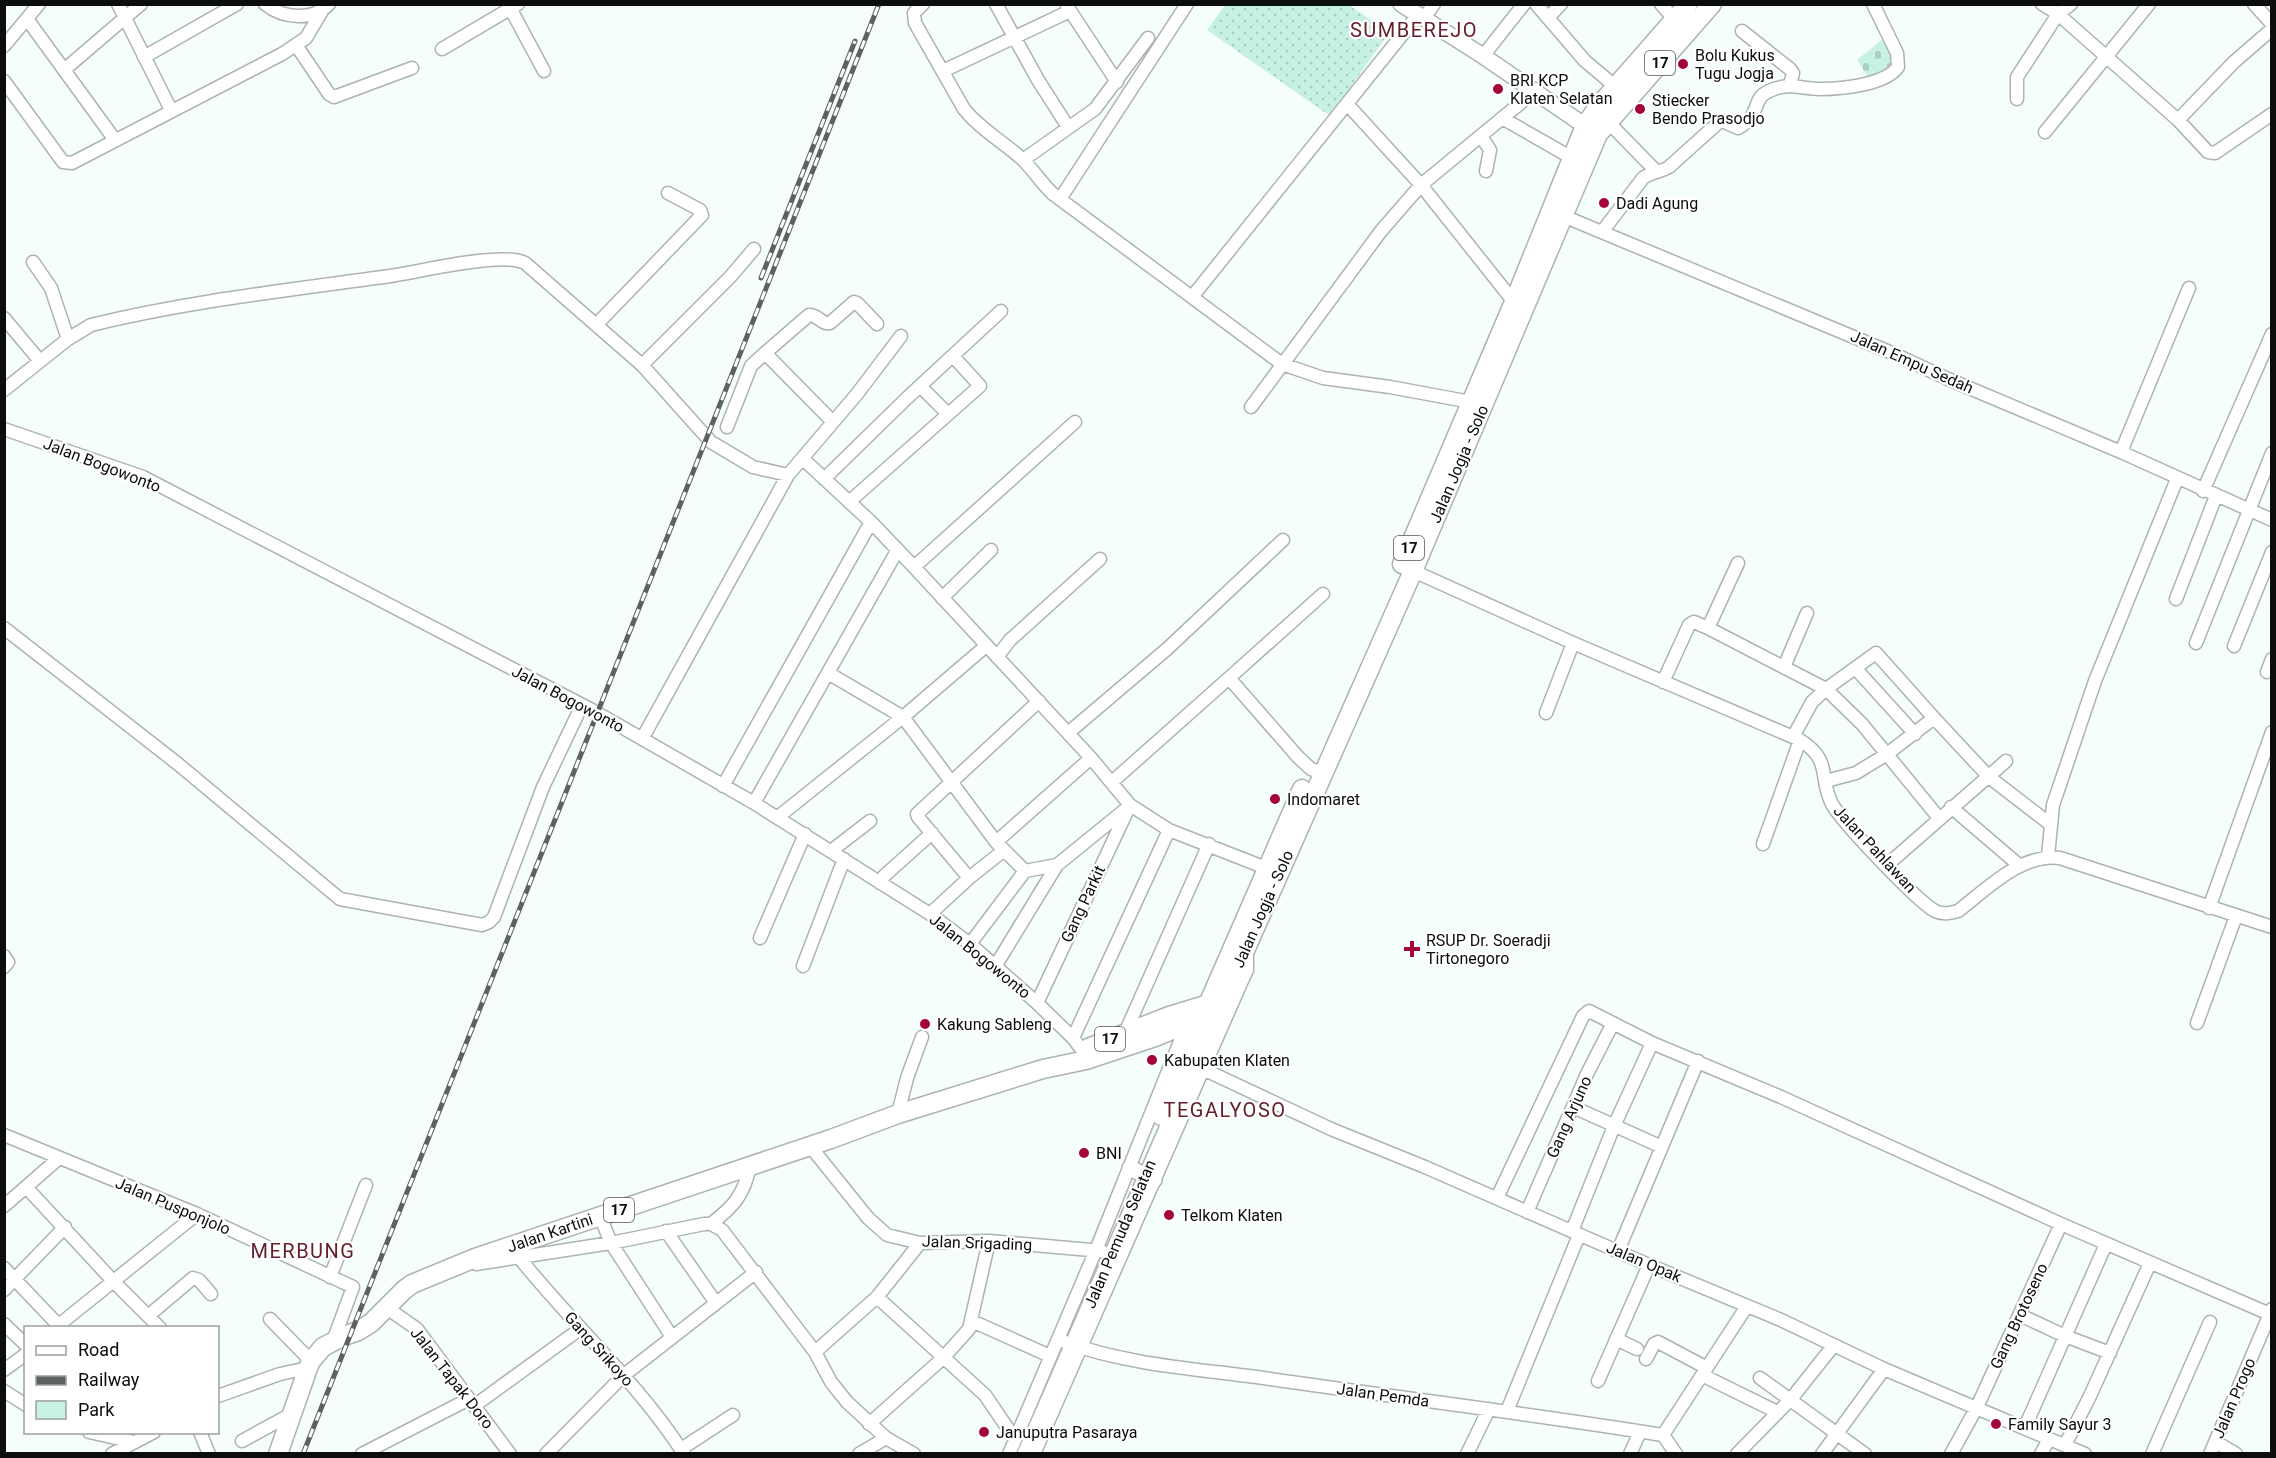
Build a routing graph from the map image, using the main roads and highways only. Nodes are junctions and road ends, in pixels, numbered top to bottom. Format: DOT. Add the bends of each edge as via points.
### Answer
graph roads {
  1 [pos="1401,4"];
  2 [pos="1688,4"];
  3 [pos="1712,4"];
  4 [pos="1597,128"];
  5 [pos="1557,213"];
  6 [pos="1407,568"];
  7 [pos="1316,771"];
  8 [pos="1202,1013"];
  9 [pos="1043,1069"];
  10 [pos="1058,1368"];
  11 [pos="1016,1446"];
  12 [pos="278,1454"];
  13 [pos="1025,1454"];
  1 -- 4 [label="main road"];
  2 -- 4 [label="highway, Jalan Jogja - Solo / 17" via="1616,87"];
  3 -- 4 [label="highway, Jalan Jogja - Solo / 17"];
  4 -- 5 [label="highway, Jalan Jogja - Solo / 17"];
  4 -- 5 [label="highway, Jalan Jogja - Solo / 17" via="1572,158"];
  5 -- 6 [label="highway, Jalan Jogja - Solo / 17"];
  5 -- 6 [label="highway, Jalan Jogja - Solo / 17" via="1471,402"];
  6 -- 7 [label="highway, Jalan Jogja - Solo / 17"];
  7 -- 8 [label="highway, Jalan Jogja - Solo / 17" via="1266,868"];
  7 -- 8 [label="highway, Jalan Jogja - Solo / 17" via="1246,950"];
  8 -- 9 [label="highway, Jalan Kartini / 17" via="1155,1037 1086,1060"];
  8 -- 9 [label="highway, Jalan Kartini / 17" via="1078,1044"];
  8 -- 10 [label="main road, Jalan Pemuda Selatan" via="1194,1064 1163,1136 1104,1251 1073,1345"];
  9 -- 12 [label="highway, Jalan Kartini / 17" via="600,1216 516,1253 453,1267 412,1284 358,1331 322,1347 309,1365"];
  10 -- 11 [label="main road, Jalan Pemuda Selatan"];
  10 -- 13 [label="main road, Jalan Pemuda Selatan"];
}
